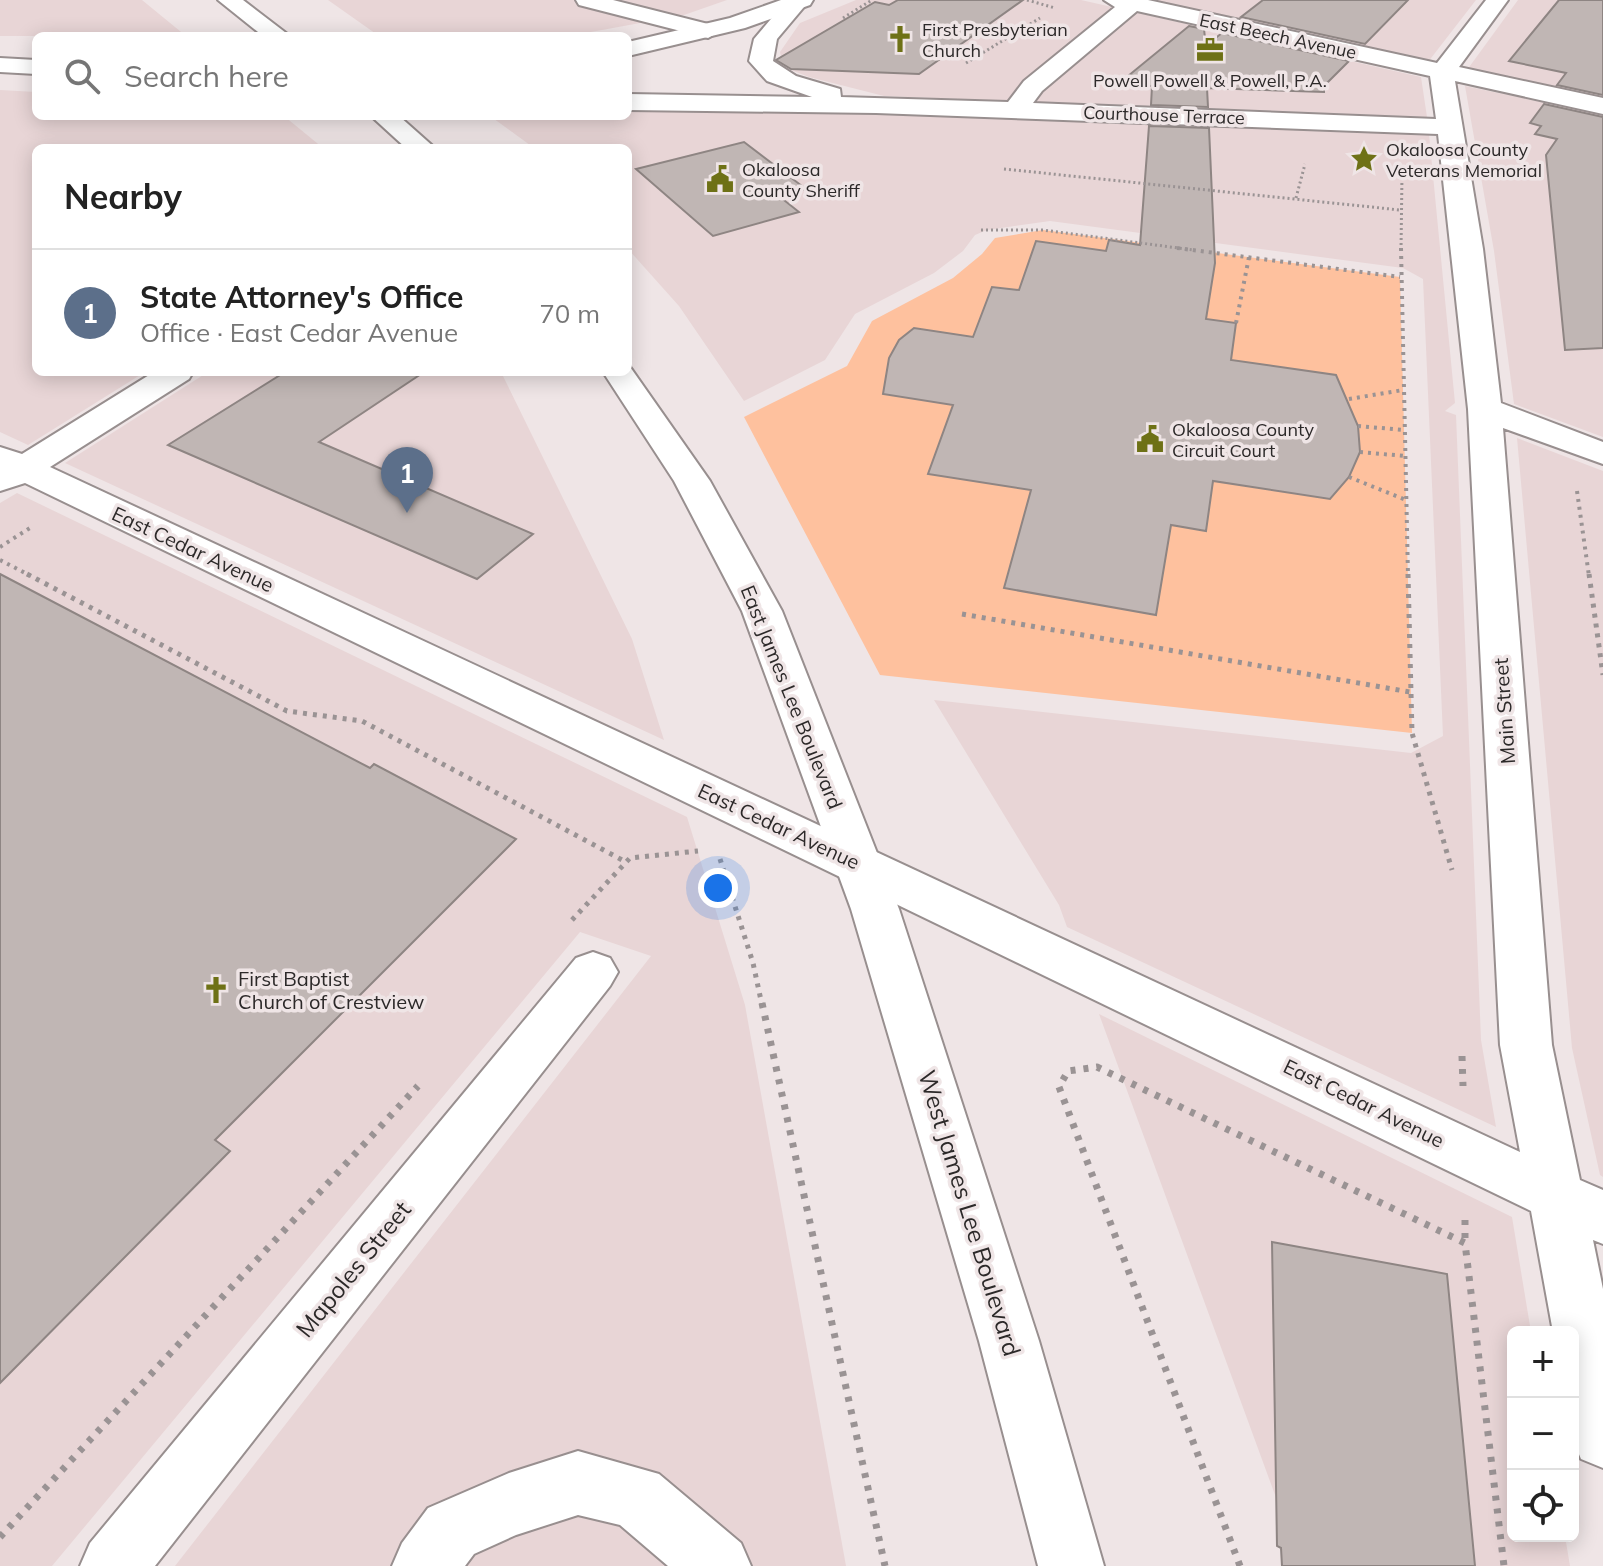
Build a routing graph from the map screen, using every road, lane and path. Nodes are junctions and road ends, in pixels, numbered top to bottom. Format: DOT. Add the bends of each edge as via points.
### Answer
graph roads {
  1 [pos="229,0"];
  2 [pos="587,0"];
  3 [pos="1027,0"];
  4 [pos="800,1"];
  5 [pos="1128,1"];
  6 [pos="1489,1"];
  7 [pos="1050,11"];
  8 [pos="1043,16"];
  9 [pos="708,31"];
  10 [pos="273,32"];
  11 [pos="632,48"];
  12 [pos="0,65"];
  13 [pos="962,65"];
  14 [pos="32,67"];
  15 [pos="1442,73"];
  16 [pos="632,102"];
  17 [pos="876,105"];
  18 [pos="1603,106"];
  19 [pos="1015,110"];
  20 [pos="389,120"];
  21 [pos="1451,127"];
  22 [pos="417,144"];
  23 [pos="1308,152"];
  24 [pos="1402,165"];
  25 [pos="1004,169"];
  26 [pos="1296,198"];
  27 [pos="1400,210"];
  28 [pos="981,230"];
  29 [pos="1249,257"];
  30 [pos="1400,277"];
  31 [pos="1236,323"];
  32 [pos="170,376"];
  33 [pos="622,376"];
  34 [pos="1403,390"];
  35 [pos="1349,399"];
  36 [pos="1485,409"];
  37 [pos="1358,426"];
  38 [pos="1404,430"];
  39 [pos="1360,452"];
  40 [pos="1603,454"];
  41 [pos="1405,456"];
  42 [pos="8,470"];
  43 [pos="1349,477"];
  44 [pos="1575,480"];
  45 [pos="1406,500"];
  46 [pos="0,560"];
  47 [pos="962,614"];
  48 [pos="1603,675"];
  49 [pos="1410,692"];
  50 [pos="717,849"];
  51 [pos="703,850"];
  52 [pos="626,862"];
  53 [pos="857,863"];
  54 [pos="1453,885"];
  55 [pos="577,952"];
  56 [pos="1462,1054"];
  57 [pos="421,1083"];
  58 [pos="1466,1152"];
  59 [pos="1580,1207"];
  60 [pos="1603,1437"];
  61 [pos="0,1537"];
  62 [pos="113,1566"];
  63 [pos="425,1566"];
  64 [pos="718,1566"];
  65 [pos="885,1566"];
  66 [pos="1071,1566"];
  67 [pos="1240,1566"];
  68 [pos="1504,1566"];
  1 -- 10 [label="street"];
  2 -- 9 [label="street"];
  3 -- 7 [label="path" via="1057,6"];
  4 -- 9 [label="street"];
  4 -- 17 [label="street, Courthouse Terrace" via="765,42 759,52 761,64 793,83"];
  5 -- 15 [label="street, East Beech Avenue"];
  5 -- 19 [label="street" via="1033,86"];
  6 -- 15 [label="street"];
  8 -- 13 [label="path"];
  9 -- 11 [label="street"];
  12 -- 14 [label="street"];
  15 -- 18 [label="street, East Beech Avenue"];
  15 -- 21 [label="street, Main Street"];
  16 -- 17 [label="street, Courthouse Terrace"];
  17 -- 19 [label="street, Courthouse Terrace"];
  19 -- 21 [label="street, Courthouse Terrace"];
  20 -- 22 [label="street"];
  21 -- 36 [label="street, Main Street"];
  23 -- 26 [label="path"];
  24 -- 27 [label="path"];
  25 -- 26 [label="path"];
  26 -- 27 [label="path"];
  27 -- 30 [label="path"];
  28 -- 29 [label="path" via="1043,230"];
  29 -- 30 [label="path"];
  29 -- 31 [label="path"];
  30 -- 34 [label="path"];
  32 -- 42 [label="street"];
  33 -- 53 [label="street, East James Lee Boulevard" via="692,481 762,611"];
  34 -- 35 [label="path"];
  34 -- 38 [label="path"];
  36 -- 40 [label="street"];
  36 -- 59 [label="street, Main Street" via="1526,1045"];
  37 -- 38 [label="path"];
  38 -- 41 [label="path"];
  39 -- 41 [label="path"];
  41 -- 45 [label="path"];
  42 -- 53 [label="street, East Cedar Avenue"];
  43 -- 45 [label="path"];
  44 -- 48 [label="path"];
  45 -- 49 [label="path"];
  46 -- 52 [label="path" via="287,711 362,721"];
  47 -- 49 [label="path"];
  49 -- 54 [label="path" via="1412,733"];
  50 -- 65 [label="path" via="753,963"];
  51 -- 52 [label="path"];
  52 -- 55 [label="path"];
  53 -- 58 [label="street, East Cedar Avenue"];
  53 -- 66 [label="street, West James Lee Boulevard" via="904,995"];
  55 -- 62 [label="street, Mapoles Street"];
  56 -- 58 [label="path"];
  57 -- 61 [label="path"];
  58 -- 59 [label="street, East Cedar Avenue"];
  59 -- 60 [label="street, Main Street"];
  63 -- 64 [label="street" via="451,1531 578,1483 636,1497"];
  67 -- 68 [label="path" via="1059,1087 1068,1071 1097,1067 1465,1243"];
}
